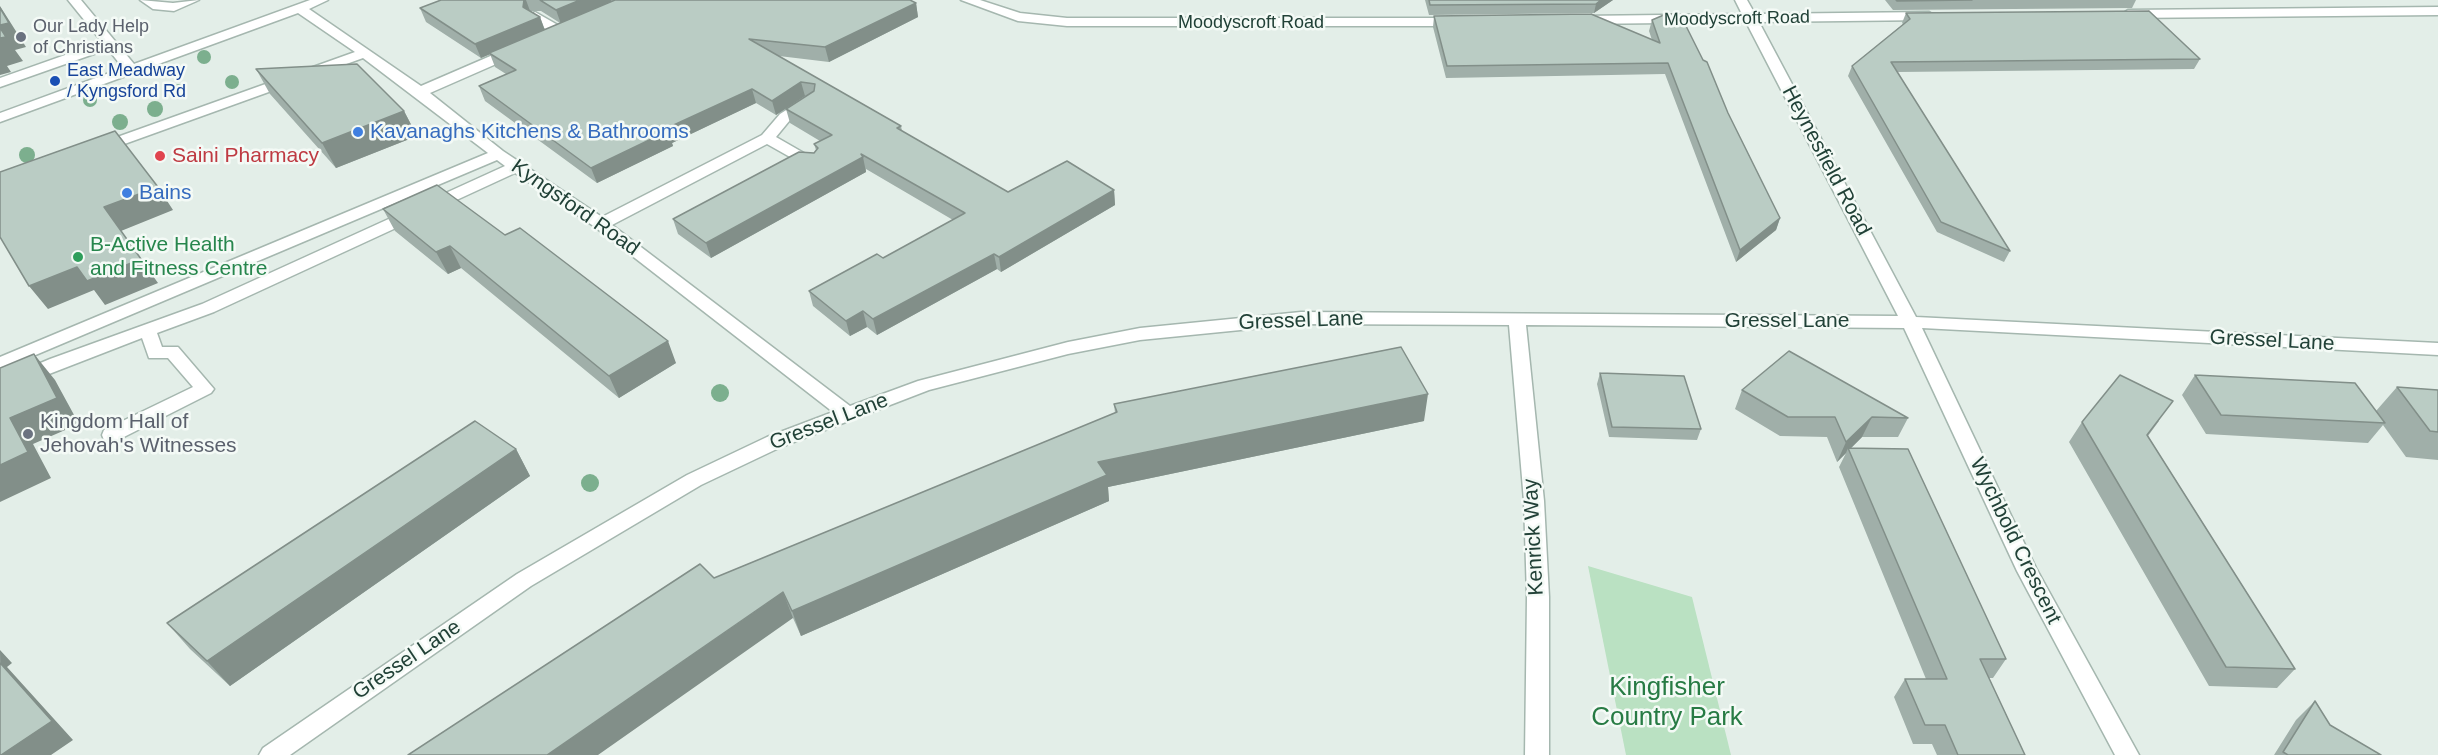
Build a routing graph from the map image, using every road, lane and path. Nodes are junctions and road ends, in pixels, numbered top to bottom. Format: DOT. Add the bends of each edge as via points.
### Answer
graph roads {
  1 [pos="74,0"];
  2 [pos="146,0"];
  3 [pos="193,0"];
  4 [pos="322,0"];
  5 [pos="967,0"];
  6 [pos="1741,0"];
  7 [pos="299,9"];
  8 [pos="2438,11"];
  9 [pos="2116,14"];
  10 [pos="535,16"];
  11 [pos="1948,16"];
  12 [pos="1751,18"];
  13 [pos="1566,21"];
  14 [pos="1474,22"];
  15 [pos="558,32"];
  16 [pos="112,43"];
  17 [pos="526,45"];
  18 [pos="364,53"];
  19 [pos="133,71"];
  20 [pos="0,83"];
  21 [pos="420,92"];
  22 [pos="811,101"];
  23 [pos="0,118"];
  24 [pos="767,138"];
  25 [pos="88,152"];
  26 [pos="498,154"];
  27 [pos="811,164"];
  28 [pos="518,166"];
  29 [pos="601,224"];
  30 [pos="1516,319"];
  31 [pos="1910,322"];
  32 [pos="148,331"];
  33 [pos="2438,349"];
  34 [pos="0,364"];
  35 [pos="0,387"];
  36 [pos="847,413"];
  37 [pos="111,435"];
  38 [pos="271,755"];
  39 [pos="1537,755"];
  40 [pos="2127,755"];
  1 -- 16 [label="street"];
  2 -- 3 [label="street" via="174,7"];
  4 -- 7 [label="street"];
  5 -- 14 [label="street, Moodyscroft Road" via="1018,16 1067,22"];
  6 -- 12 [label="street, Heynesfield Road"];
  7 -- 18 [label="street, Kyngsford Road"];
  7 -- 19 [label="street"];
  8 -- 9 [label="street"];
  10 -- 15 [label="street"];
  11 -- 12 [label="street, Moodyscroft Road"];
  12 -- 13 [label="street, Moodyscroft Road"];
  12 -- 31 [label="street, Heynesfield Road"];
  16 -- 19 [label="street"];
  16 -- 20 [label="street"];
  17 -- 21 [label="street"];
  18 -- 21 [label="street, Kyngsford Road"];
  18 -- 25 [label="street"];
  19 -- 23 [label="street"];
  21 -- 26 [label="street, Kyngsford Road"];
  22 -- 24 [label="street" via="785,117"];
  24 -- 27 [label="street"];
  24 -- 29 [label="street"];
  26 -- 28 [label="street, Kyngsford Road"];
  26 -- 34 [label="street"];
  28 -- 29 [label="street, Kyngsford Road"];
  28 -- 32 [label="street" via="218,304"];
  29 -- 36 [label="street, Kyngsford Road"];
  30 -- 31 [label="street, Gressel Lane"];
  30 -- 36 [label="street, Gressel Lane" via="1301,318 1140,334 993,365"];
  30 -- 39 [label="street, Kenrick Way" via="1534,501"];
  31 -- 33 [label="street, Gressel Lane"];
  31 -- 40 [label="street, Wychbold Crescent" via="2027,571"];
  32 -- 35 [label="street"];
  32 -- 37 [label="street" via="155,354 172,351 205,388"];
  36 -- 38 [label="street, Gressel Lane" via="694,480 534,574"];
}
